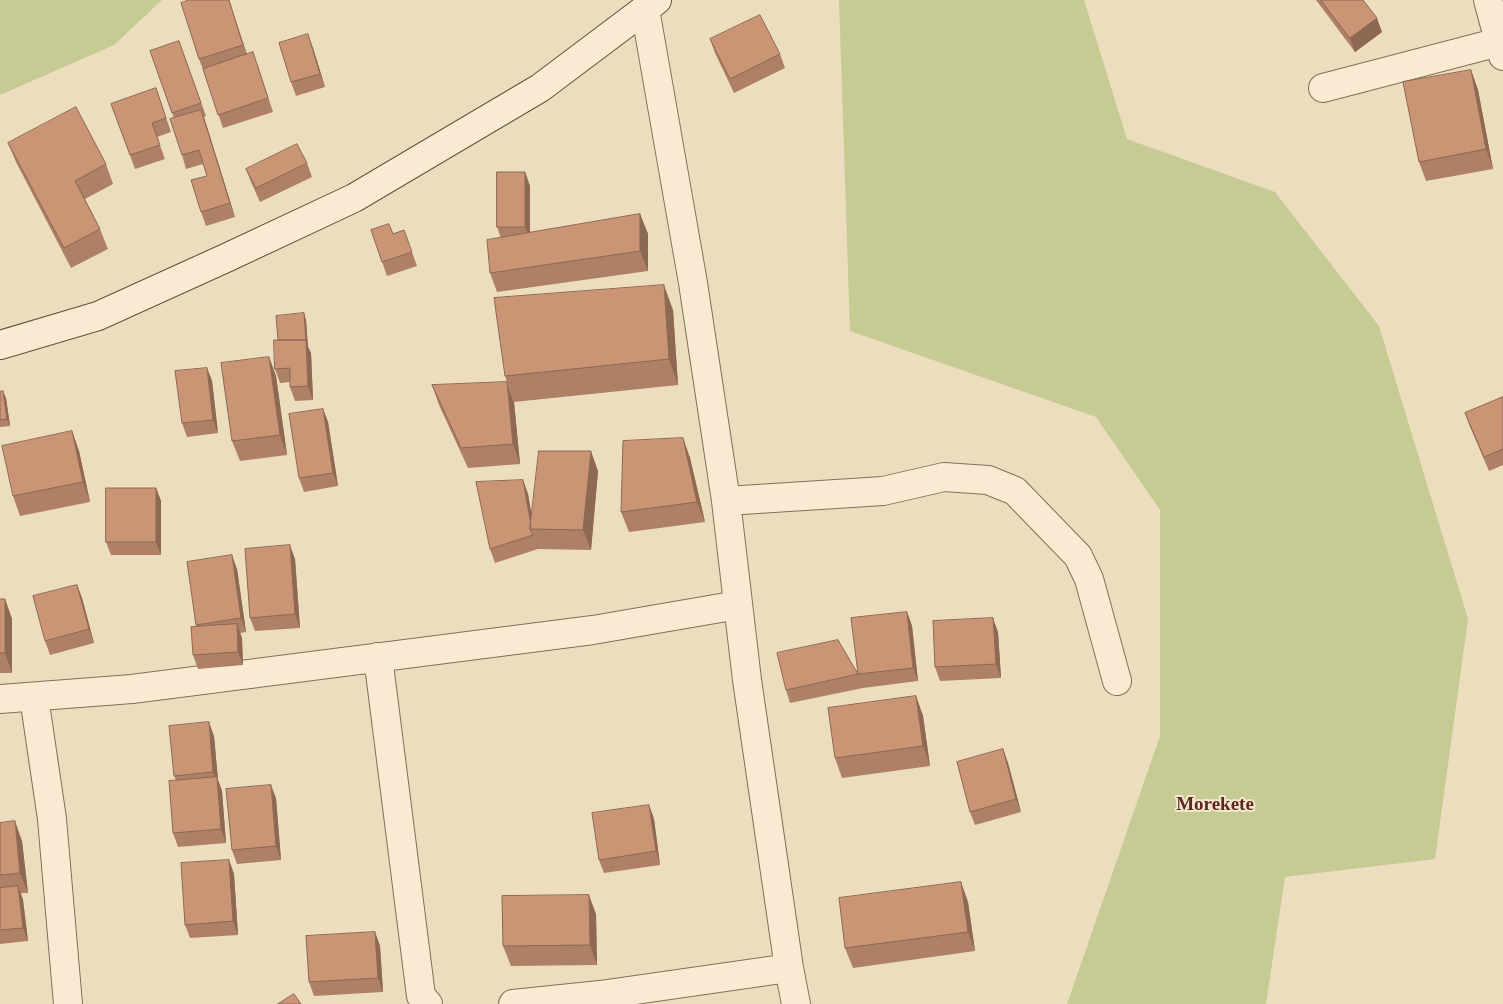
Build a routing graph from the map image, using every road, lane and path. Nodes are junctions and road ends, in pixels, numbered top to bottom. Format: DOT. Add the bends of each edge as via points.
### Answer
graph roads {
  1 [pos="1488,0"];
  2 [pos="651,4"];
  3 [pos="1501,49"];
  4 [pos="1323,88"];
  5 [pos="0,345"];
  6 [pos="726,501"];
  7 [pos="738,605"];
  8 [pos="378,657"];
  9 [pos="1117,681"];
  10 [pos="34,697"];
  11 [pos="0,699"];
  12 [pos="789,968"];
  13 [pos="68,1004"];
  14 [pos="428,1004"];
  15 [pos="513,1004"];
  16 [pos="796,1004"];
  1 -- 3 [label="street"];
  2 -- 5 [label="street" via="540,88 354,198 98,316"];
  2 -- 6 [label="street"];
  3 -- 4 [label="street"];
  6 -- 7 [label="street"];
  6 -- 9 [label="street" via="883,491 944,477 988,480 1015,491 1078,556 1089,579"];
  7 -- 8 [label="street" via="593,630"];
  7 -- 12 [label="street"];
  8 -- 10 [label="street" via="132,689"];
  8 -- 14 [label="street" via="421,996"];
  10 -- 11 [label="street"];
  10 -- 13 [label="street" via="52,819"];
  12 -- 15 [label="street"];
  12 -- 16 [label="street"];
}
